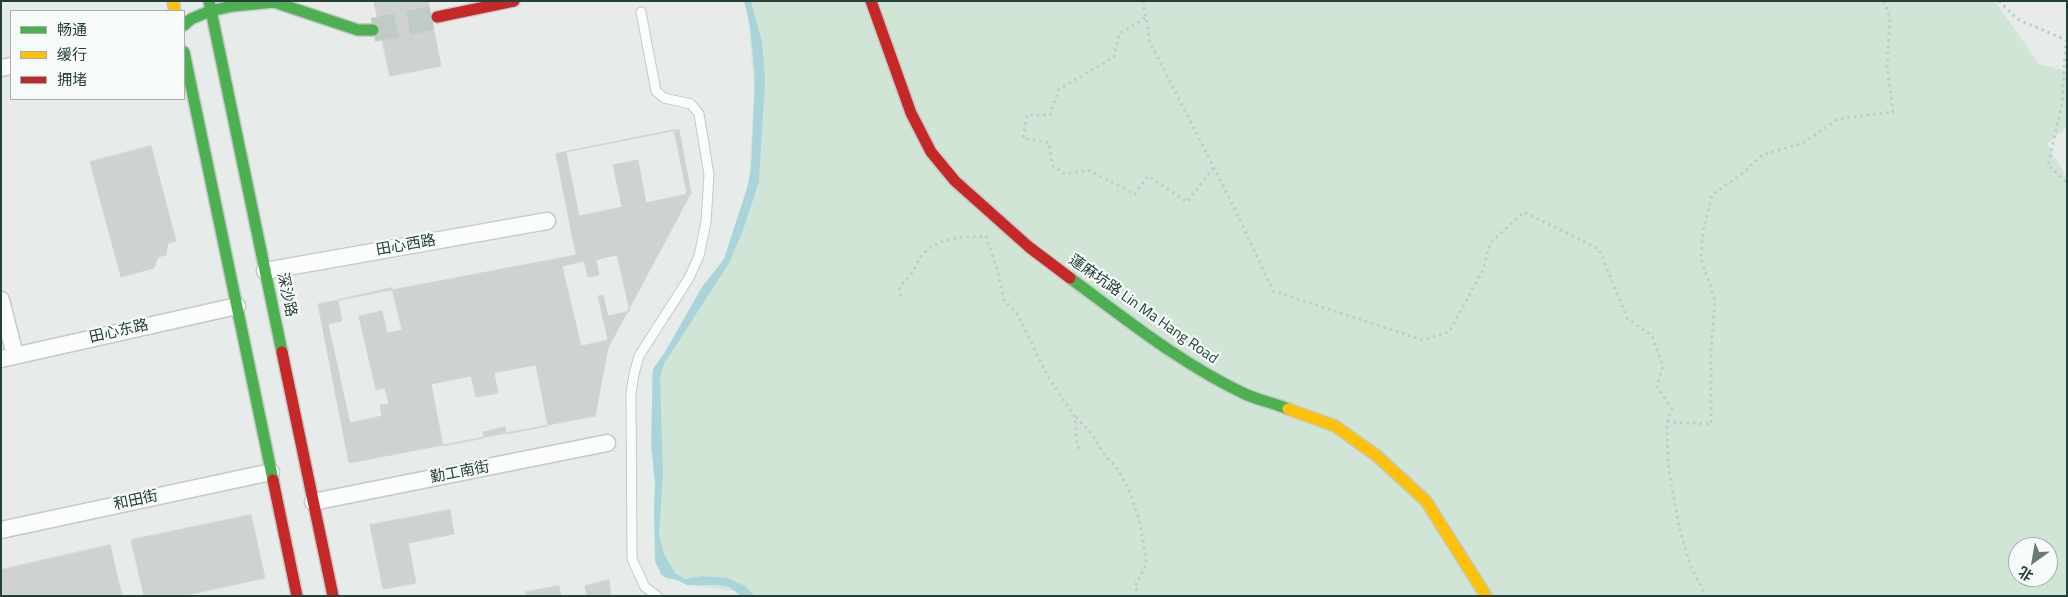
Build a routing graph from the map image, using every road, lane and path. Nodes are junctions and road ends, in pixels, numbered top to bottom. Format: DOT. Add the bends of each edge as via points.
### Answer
graph roads {
  1 [pos="514,1"];
  2 [pos="870,1"];
  3 [pos="1143,1"];
  4 [pos="1884,1"];
  5 [pos="1999,1"];
  6 [pos="210,6"];
  7 [pos="641,12"];
  8 [pos="437,17"];
  9 [pos="1145,18"];
  10 [pos="185,24"];
  11 [pos="373,30"];
  12 [pos="185,57"];
  13 [pos="1213,168"];
  14 [pos="2067,183"];
  15 [pos="547,221"];
  16 [pos="984,231"];
  17 [pos="986,237"];
  18 [pos="265,271"];
  19 [pos="901,296"];
  20 [pos="1,300"];
  21 [pos="236,306"];
  22 [pos="8,357"];
  23 [pos="1075,417"];
  24 [pos="1667,422"];
  25 [pos="607,443"];
  26 [pos="1080,452"];
  27 [pos="271,472"];
  28 [pos="313,502"];
  29 [pos="1,530"];
  30 [pos="297,596"];
  31 [pos="332,596"];
  32 [pos="657,596"];
  33 [pos="1139,596"];
  34 [pos="1486,596"];
  35 [pos="1706,596"];
  1 -- 8 [label="main road"];
  2 -- 34 [label="main road, 蓮麻坑路 Lin Ma Hang Road" via="911,112 931,152 956,181 1029,248 1157,342 1211,377 1247,395 1335,426 1377,456 1426,501"];
  3 -- 9 [label="path"];
  4 -- 24 [label="path" via="1890,18 1887,65 1893,112 1838,119 1804,143 1762,155 1712,195 1702,232 1701,259 1715,300 1711,350 1712,424"];
  5 -- 14 [label="path" via="2017,19 2066,40 2062,104 2048,165"];
  6 -- 10 [label="main road"];
  6 -- 11 [label="main road" via="274,2 358,30"];
  6 -- 18 [label="main road, 深沙路"];
  7 -- 32 [label="lane" via="656,91 664,98 691,104 699,114 709,175 706,222 699,256 689,278 639,356 631,393 632,559 646,587"];
  9 -- 13 [label="path" via="1150,42"];
  9 -- 13 [label="path" via="1119,34 1114,57 1059,89 1050,115 1026,115 1023,138 1049,143 1052,166 1065,174 1088,170 1135,194 1148,176 1187,202"];
  12 -- 21 [label="main road"];
  13 -- 24 [label="path" via="1273,291 1423,340 1448,332 1483,270 1490,242 1524,212 1599,249 1627,318 1652,336 1663,366 1657,386 1672,409"];
  15 -- 18 [label="street, 田心西路"];
  16 -- 17 [label="path"];
  17 -- 19 [label="path" via="956,238 939,243 921,255 898,289"];
  17 -- 23 [label="path" via="1004,300 1018,315 1047,375"];
  18 -- 28 [label="main road, 深沙路"];
  20 -- 22 [label="street"];
  21 -- 22 [label="street, 田心东路"];
  21 -- 27 [label="main road"];
  23 -- 26 [label="path"];
  23 -- 33 [label="path" via="1115,465 1129,490 1146,556 1146,565 1135,586"];
  24 -- 35 [label="path" via="1668,464 1679,527 1691,567"];
  25 -- 28 [label="street, 勤工南街"];
  27 -- 29 [label="street, 和田街"];
  27 -- 30 [label="main road"];
  28 -- 31 [label="main road, 深沙路"];
}
